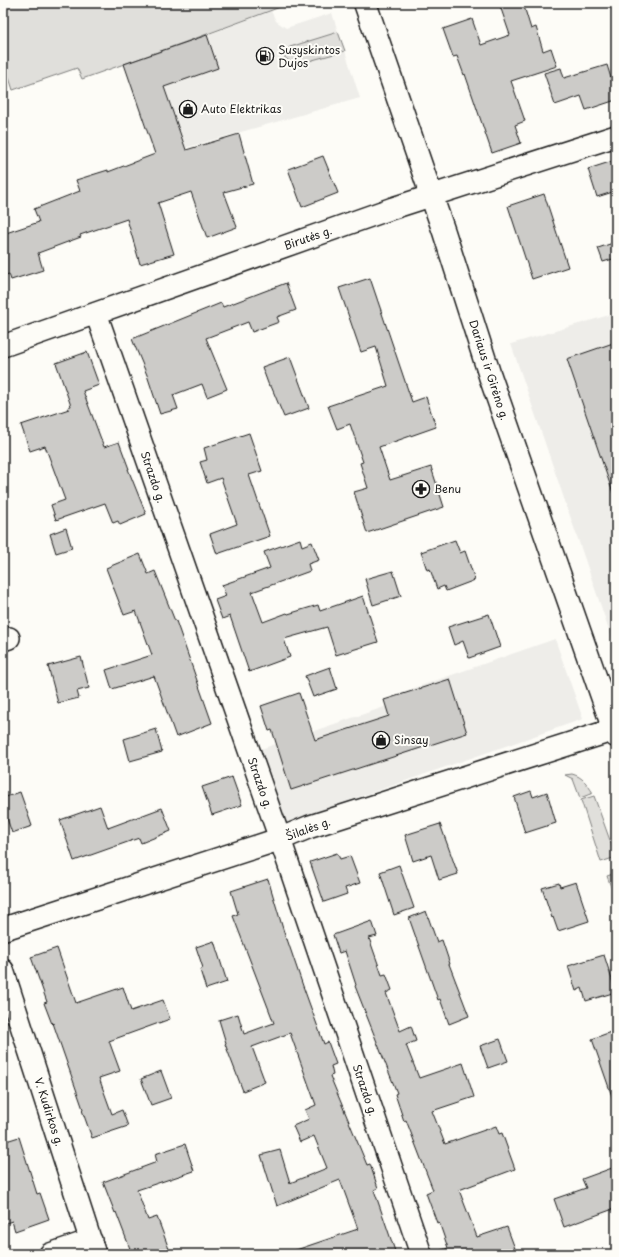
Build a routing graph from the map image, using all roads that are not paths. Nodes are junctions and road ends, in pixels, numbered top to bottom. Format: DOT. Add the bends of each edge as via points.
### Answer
graph roads {
  1 [pos="365,3"];
  2 [pos="616,136"];
  3 [pos="432,196"];
  4 [pos="96,313"];
  5 [pos="3,346"];
  6 [pos="615,731"];
  7 [pos="280,839"];
  8 [pos="3,929"];
  9 [pos="3,970"];
  10 [pos="93,1247"];
  11 [pos="50,1254"];
  12 [pos="421,1254"];
  1 -- 3 [label="main road, Dariaus ir Girėno g."];
  2 -- 3 [label="street, Birutės g."];
  3 -- 4 [label="street, Birutės g."];
  3 -- 6 [label="main road, Dariaus ir Girėno g." via="490,376"];
  4 -- 5 [label="street, Birutės g."];
  4 -- 7 [label="street, Strazdo g."];
  6 -- 7 [label="main road, Šilalės g."];
  7 -- 8 [label="main road, Šilalės g."];
  7 -- 12 [label="street, Strazdo g."];
  9 -- 10 [label="street, V. Kudirkos g."];
  10 -- 11 [label="street"];
}
